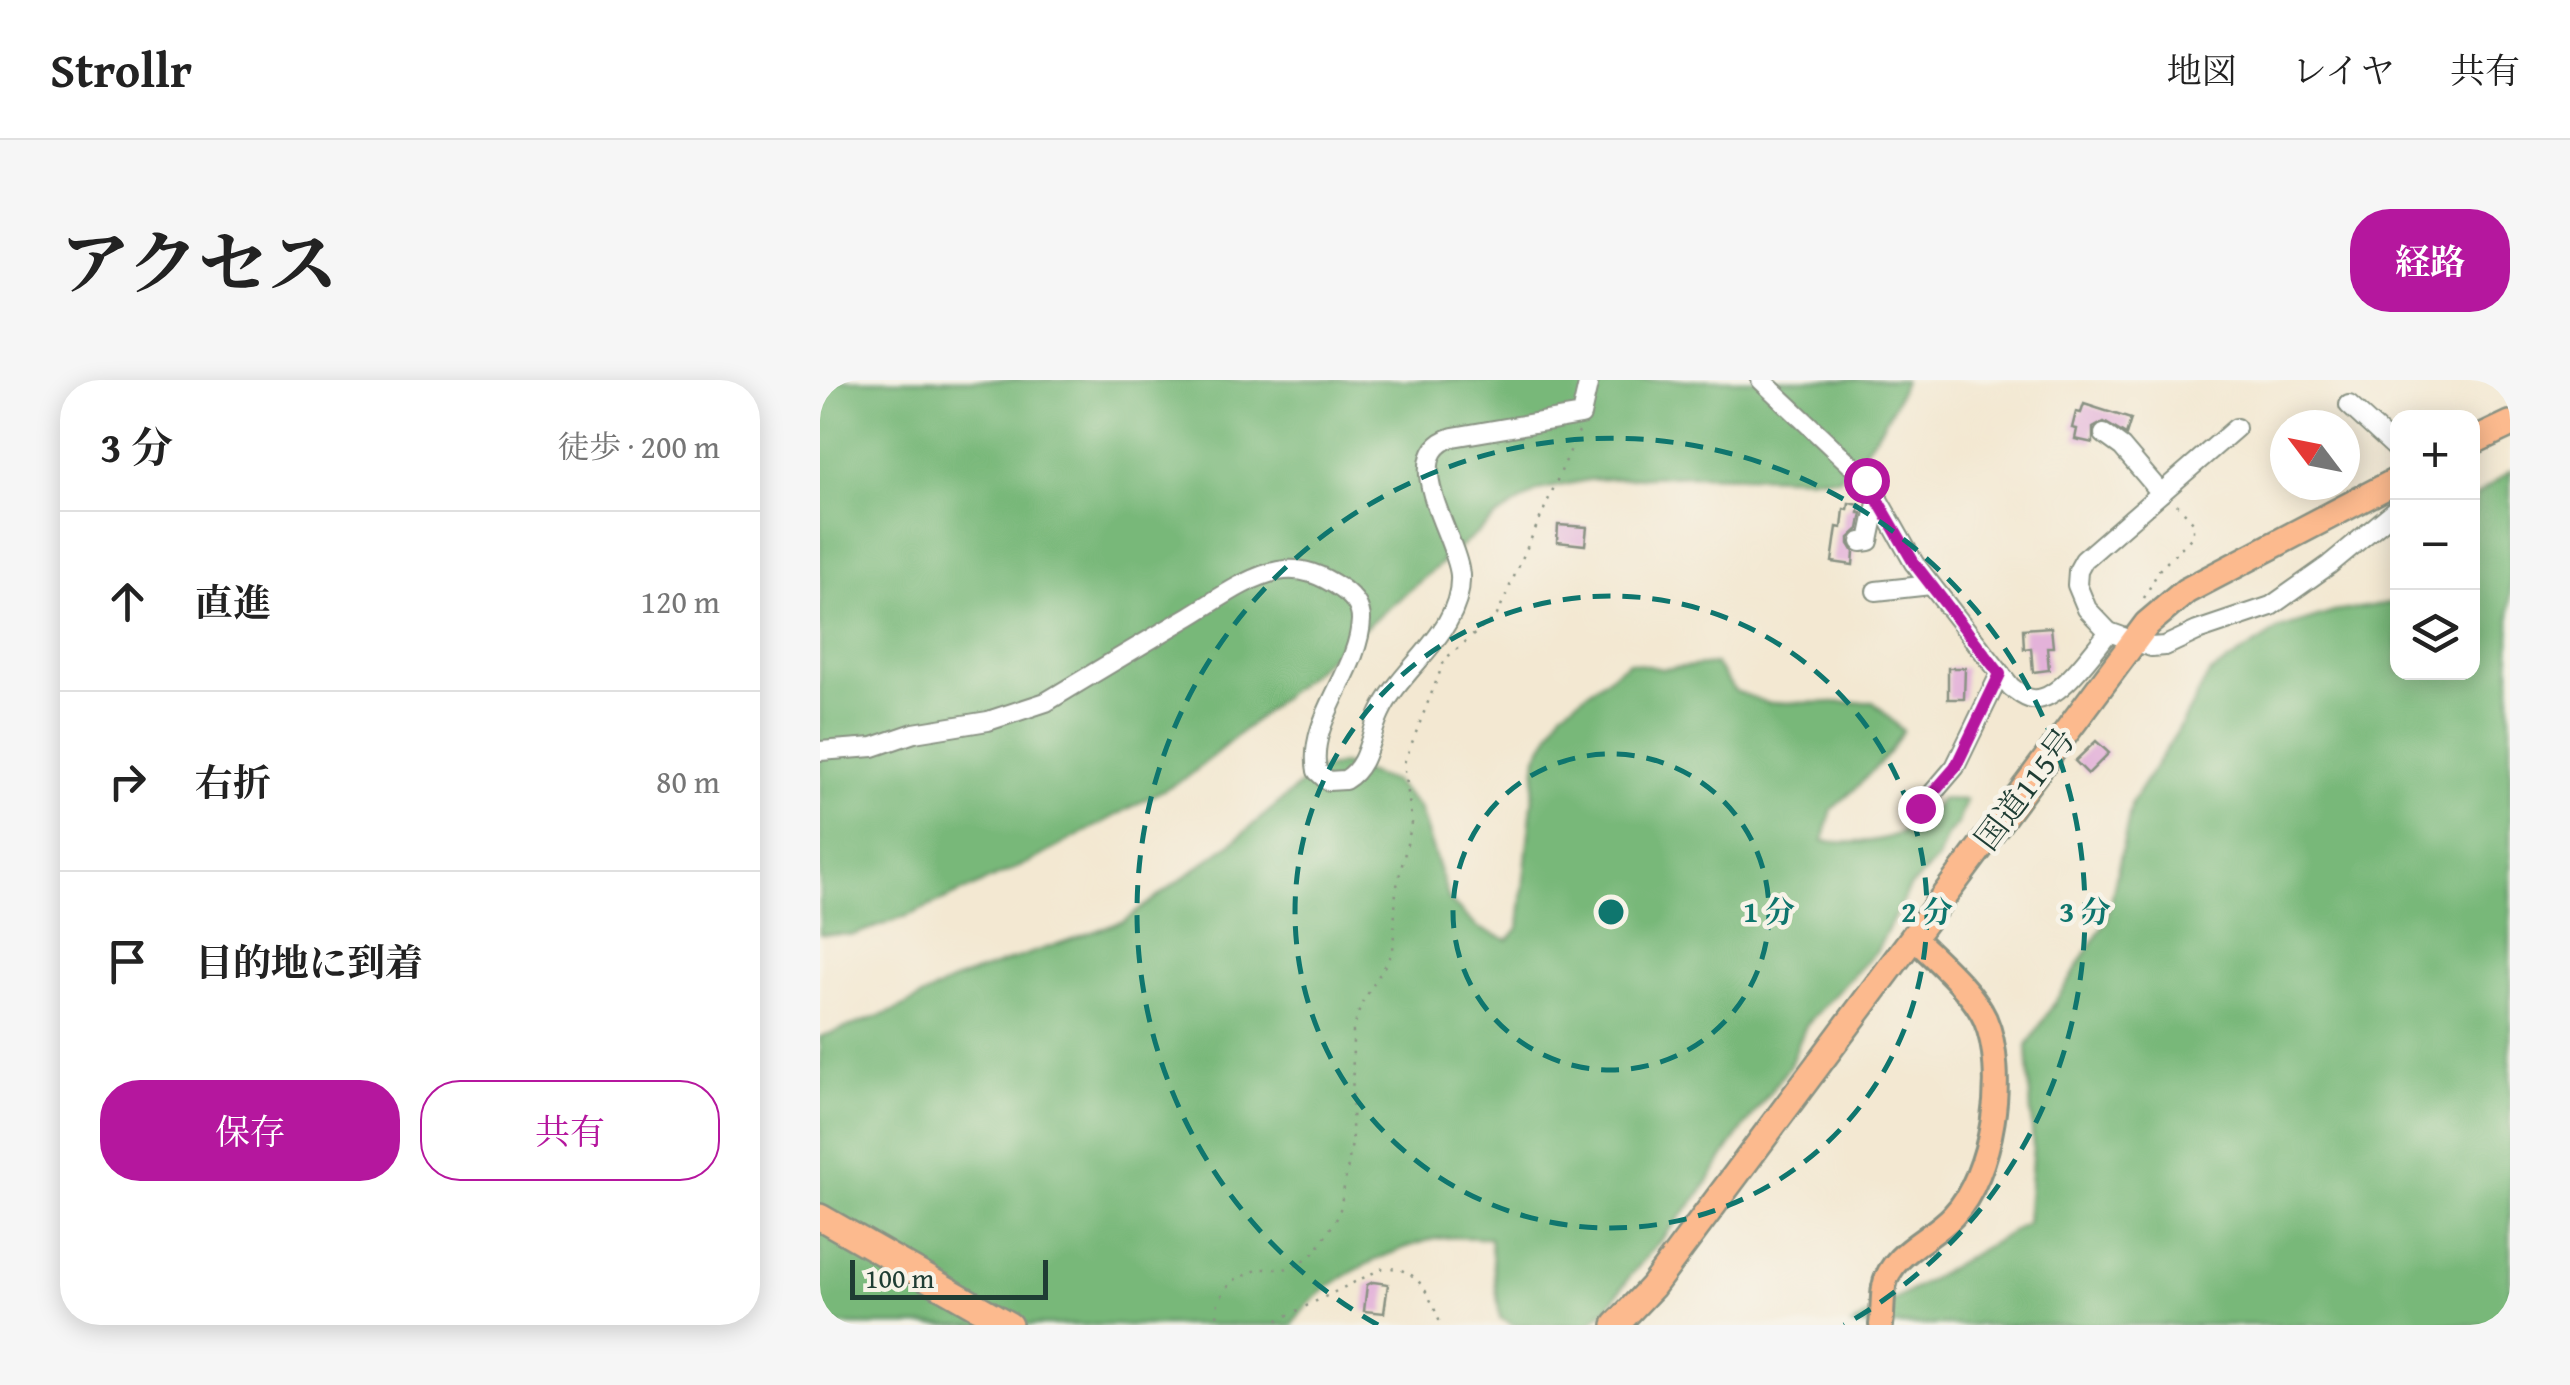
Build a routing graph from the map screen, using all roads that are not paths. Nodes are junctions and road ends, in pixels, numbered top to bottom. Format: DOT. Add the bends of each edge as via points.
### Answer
graph roads {
  1 [pos="1589,380"];
  2 [pos="1761,380"];
  3 [pos="2349,406"];
  4 [pos="2510,424"];
  5 [pos="2236,428"];
  6 [pos="2104,434"];
  7 [pos="2480,438"];
  8 [pos="2390,443"];
  9 [pos="2390,484"];
  10 [pos="2162,491"];
  11 [pos="1878,498"];
  12 [pos="2390,515"];
  13 [pos="1861,542"];
  14 [pos="1931,585"];
  15 [pos="1876,591"];
  16 [pos="2109,632"];
  17 [pos="2141,632"];
  18 [pos="2000,674"];
  19 [pos="820,751"];
  20 [pos="1920,808"];
  21 [pos="1914,938"];
  22 [pos="820,1217"];
  23 [pos="1010,1325"];
  24 [pos="1616,1325"];
  25 [pos="1881,1325"];
  1 -- 19 [label="street" via="1581,415 1452,437 1429,456 1428,475 1460,573 1458,592 1436,637 1390,695 1362,763 1345,780 1328,781 1317,771 1315,746 1344,678 1361,611 1320,575 1288,570 1233,590 1034,707 873,747"];
  2 -- 11 [label="street" via="1857,468"];
  3 -- 8 [label="street"];
  4 -- 7 [label="highway"];
  5 -- 10 [label="street"];
  6 -- 10 [label="street"];
  9 -- 17 [label="highway, 国道115号" via="2186,590"];
  10 -- 16 [label="street" via="2078,571 2080,598"];
  11 -- 13 [label="street" via="1872,534"];
  11 -- 14 [label="street"];
  12 -- 17 [label="street" via="2271,606 2165,646 2151,647"];
  14 -- 15 [label="street"];
  14 -- 18 [label="street"];
  16 -- 17 [label="street"];
  16 -- 18 [label="street" via="2042,699 2024,696"];
  17 -- 21 [label="highway, 国道115号"];
  18 -- 20 [label="street" via="1955,768"];
  21 -- 24 [label="highway, 国道115号" via="1652,1287"];
  21 -- 25 [label="main road" via="1984,1018 1994,1056 1994,1098 1978,1178 1954,1216 1899,1260 1884,1282"];
  22 -- 23 [label="highway"];
}
